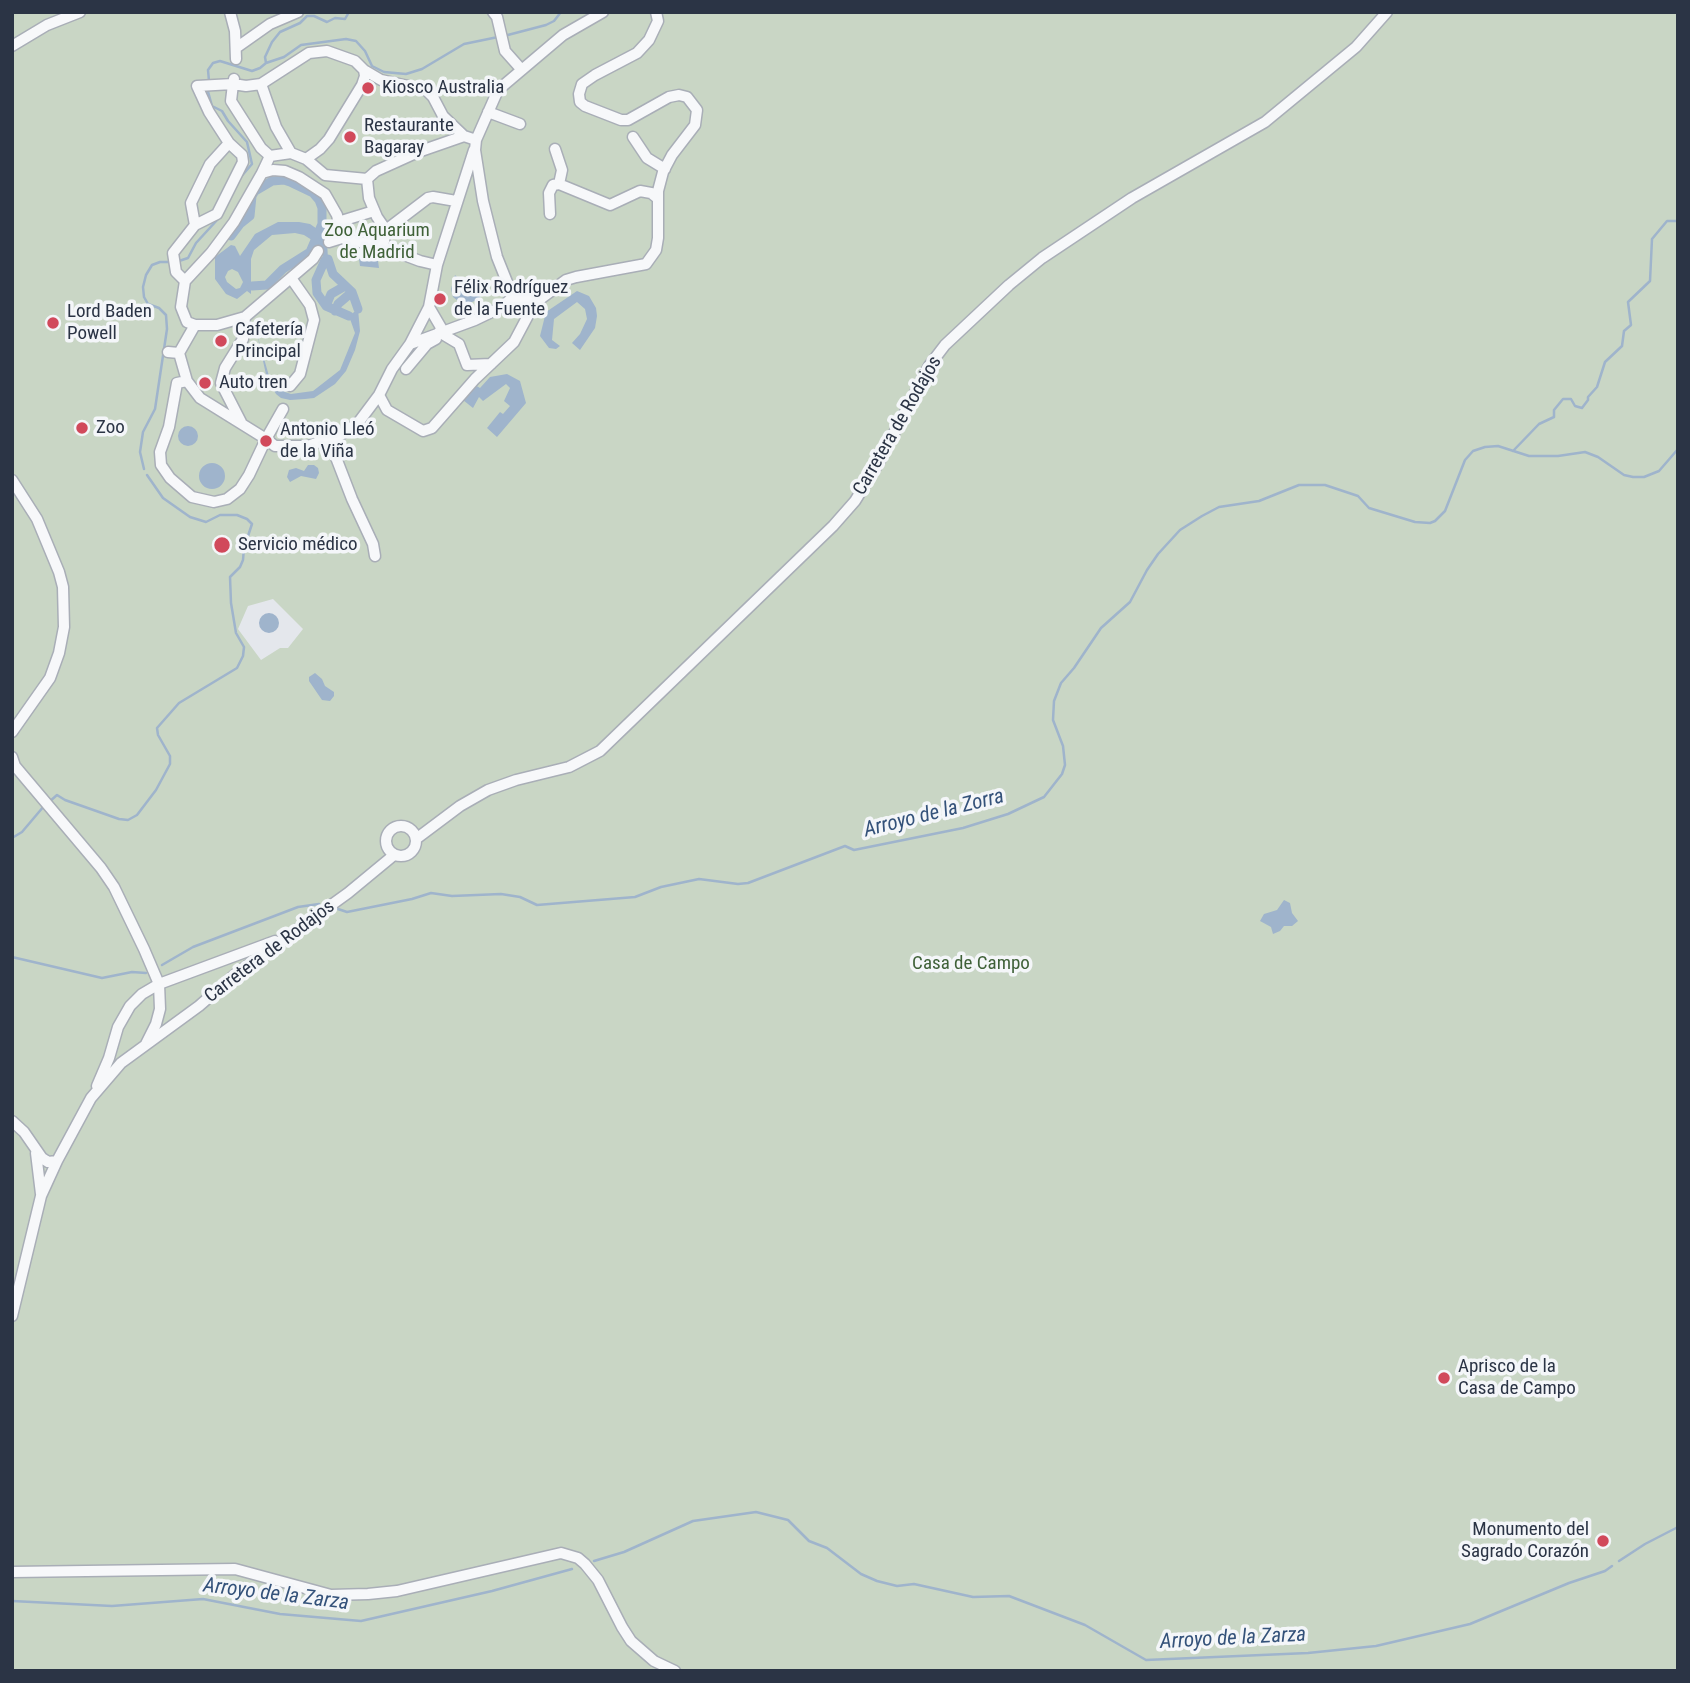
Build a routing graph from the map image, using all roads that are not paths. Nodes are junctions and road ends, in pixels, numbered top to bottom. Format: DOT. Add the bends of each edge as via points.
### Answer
graph roads {
  1 [pos="80,12"];
  2 [pos="230,12"];
  3 [pos="298,12"];
  4 [pos="493,12"];
  5 [pos="603,12"];
  6 [pos="656,12"];
  7 [pos="1387,12"];
  8 [pos="12,46"];
  9 [pos="236,48"];
  10 [pos="236,59"];
  11 [pos="520,69"];
  12 [pos="364,70"];
  13 [pos="234,81"];
  14 [pos="261,84"];
  15 [pos="488,112"];
  16 [pos="520,124"];
  17 [pos="627,129"];
  18 [pos="464,136"];
  19 [pos="229,143"];
  20 [pos="475,145"];
  21 [pos="555,149"];
  22 [pos="291,153"];
  23 [pos="270,156"];
  24 [pos="306,159"];
  25 [pos="665,169"];
  26 [pos="262,173"];
  27 [pos="367,179"];
  28 [pos="559,184"];
  29 [pos="656,197"];
  30 [pos="456,201"];
  31 [pos="374,211"];
  32 [pos="550,214"];
  33 [pos="338,222"];
  34 [pos="195,225"];
  35 [pos="386,230"];
  36 [pos="342,238"];
  37 [pos="329,242"];
  38 [pos="383,247"];
  39 [pos="318,251"];
  40 [pos="437,265"];
  41 [pos="291,278"];
  42 [pos="185,281"];
  43 [pos="513,297"];
  44 [pos="539,300"];
  45 [pos="429,307"];
  46 [pos="245,317"];
  47 [pos="195,325"];
  48 [pos="442,333"];
  49 [pos="410,344"];
  50 [pos="491,364"];
  51 [pos="405,369"];
  52 [pos="187,381"];
  53 [pos="290,386"];
  54 [pos="379,395"];
  55 [pos="283,409"];
  56 [pos="387,410"];
  57 [pos="368,412"];
  58 [pos="241,423"];
  59 [pos="266,439"];
  60 [pos="330,442"];
  61 [pos="12,480"];
  62 [pos="375,556"];
  63 [pos="12,732"];
  64 [pos="13,762"];
  65 [pos="416,839"];
  66 [pos="394,855"];
  67 [pos="289,935"];
  68 [pos="159,984"];
  69 [pos="144,1047"];
  70 [pos="91,1098"];
  71 [pos="12,1121"];
  72 [pos="36,1149"];
  73 [pos="57,1161"];
  74 [pos="41,1196"];
  75 [pos="12,1316"];
  76 [pos="12,1572"];
  77 [pos="675,1671"];
  1 -- 8 [label="street"];
  2 -- 9 [label="street"];
  3 -- 9 [label="street" via="270,24"];
  4 -- 11 [label="street" via="505,51"];
  5 -- 11 [label="street" via="563,35"];
  6 -- 17 [label="street" via="658,21 637,53 589,80 579,94 585,106"];
  7 -- 65 [label="street, Carretera de Rodajos" via="1356,47 1265,122 1132,198 1042,258 945,345 855,502 600,751 569,767 488,790"];
  9 -- 10 [label="street"];
  11 -- 15 [label="street" via="498,90"];
  12 -- 14 [label="street" via="355,61 327,51 309,53"];
  12 -- 18 [label="street" via="381,80 426,90"];
  12 -- 24 [label="street" via="362,85 329,139"];
  13 -- 14 [label="street" via="246,86"];
  13 -- 19 [label="street" via="197,86"];
  13 -- 23 [label="street" via="231,101"];
  14 -- 22 [label="street"];
  15 -- 16 [label="street"];
  15 -- 20 [label="street"];
  17 -- 25 [label="street" via="647,158"];
  17 -- 25 [label="street" via="628,120 669,97 687,97 693,103 695,125"];
  18 -- 20 [label="street"];
  18 -- 27 [label="street" via="390,164"];
  19 -- 34 [label="street" via="210,164 191,203"];
  19 -- 34 [label="street" via="243,162 217,214"];
  20 -- 30 [label="street"];
  20 -- 43 [label="street" via="483,201"];
  21 -- 28 [label="street" via="562,170"];
  22 -- 23 [label="street"];
  22 -- 24 [label="street"];
  23 -- 26 [label="street"];
  24 -- 27 [label="street" via="325,175"];
  25 -- 29 [label="street"];
  26 -- 33 [label="street" via="285,171 325,194"];
  26 -- 42 [label="street" via="234,222"];
  27 -- 31 [label="street"];
  28 -- 29 [label="street" via="610,205 640,191"];
  28 -- 32 [label="street" via="549,193"];
  29 -- 44 [label="street" via="658,238 646,264 566,280"];
  30 -- 35 [label="street" via="431,197"];
  30 -- 40 [label="street"];
  31 -- 33 [label="street"];
  31 -- 35 [label="street"];
  33 -- 36 [label="street"];
  34 -- 42 [label="street" via="173,253 176,272"];
  35 -- 38 [label="street"];
  36 -- 37 [label="street"];
  36 -- 38 [label="street"];
  38 -- 40 [label="street"];
  39 -- 41 [label="street"];
  40 -- 45 [label="street"];
  41 -- 46 [label="street"];
  41 -- 53 [label="street" via="310,305 314,320 300,374"];
  42 -- 47 [label="street" via="181,307 187,321"];
  43 -- 44 [label="street"];
  43 -- 48 [label="street" via="502,307"];
  44 -- 50 [label="street" via="514,342"];
  45 -- 48 [label="street"];
  45 -- 49 [label="street"];
  46 -- 47 [label="street"];
  46 -- 58 [label="street" via="243,339 221,383"];
  47 -- 52 [label="street" via="173,353"];
  48 -- 49 [label="street"];
  48 -- 50 [label="street" via="459,345 467,365"];
  48 -- 51 [label="street"];
  49 -- 54 [label="street"];
  50 -- 56 [label="street" via="432,428 423,431"];
  52 -- 58 [label="street" via="200,398"];
  52 -- 59 [label="street" via="177,383 160,452 161,465 191,497 214,502 228,499 240,489"];
  54 -- 56 [label="street"];
  54 -- 57 [label="street"];
  55 -- 59 [label="street"];
  56 -- 57 [label="street"];
  57 -- 60 [label="street"];
  58 -- 59 [label="street"];
  59 -- 60 [label="street" via="275,446"];
  60 -- 62 [label="street"];
  61 -- 63 [label="street" via="37,519 59,572 64,627 50,678"];
  64 -- 68 [label="street" via="114,887"];
  65 -- 66 [label="street" via="411,852"];
  65 -- 66 [label="street" via="407,826 392,828 385,840"];
  66 -- 67 [label="street, Carretera de Rodajos"];
  67 -- 68 [label="street"];
  67 -- 69 [label="street, Carretera de Rodajos"];
  68 -- 69 [label="street" via="158,1017"];
  68 -- 70 [label="street" via="130,1006"];
  69 -- 70 [label="street, Carretera de Rodajos" via="121,1063"];
  70 -- 73 [label="street"];
  71 -- 72 [label="street"];
  72 -- 73 [label="street" via="48,1162"];
  72 -- 74 [label="street"];
  73 -- 74 [label="street"];
  74 -- 75 [label="street"];
  76 -- 77 [label="street" via="235,1569 331,1595 368,1594 561,1553 578,1558 598,1580 631,1641 654,1661"];
}
